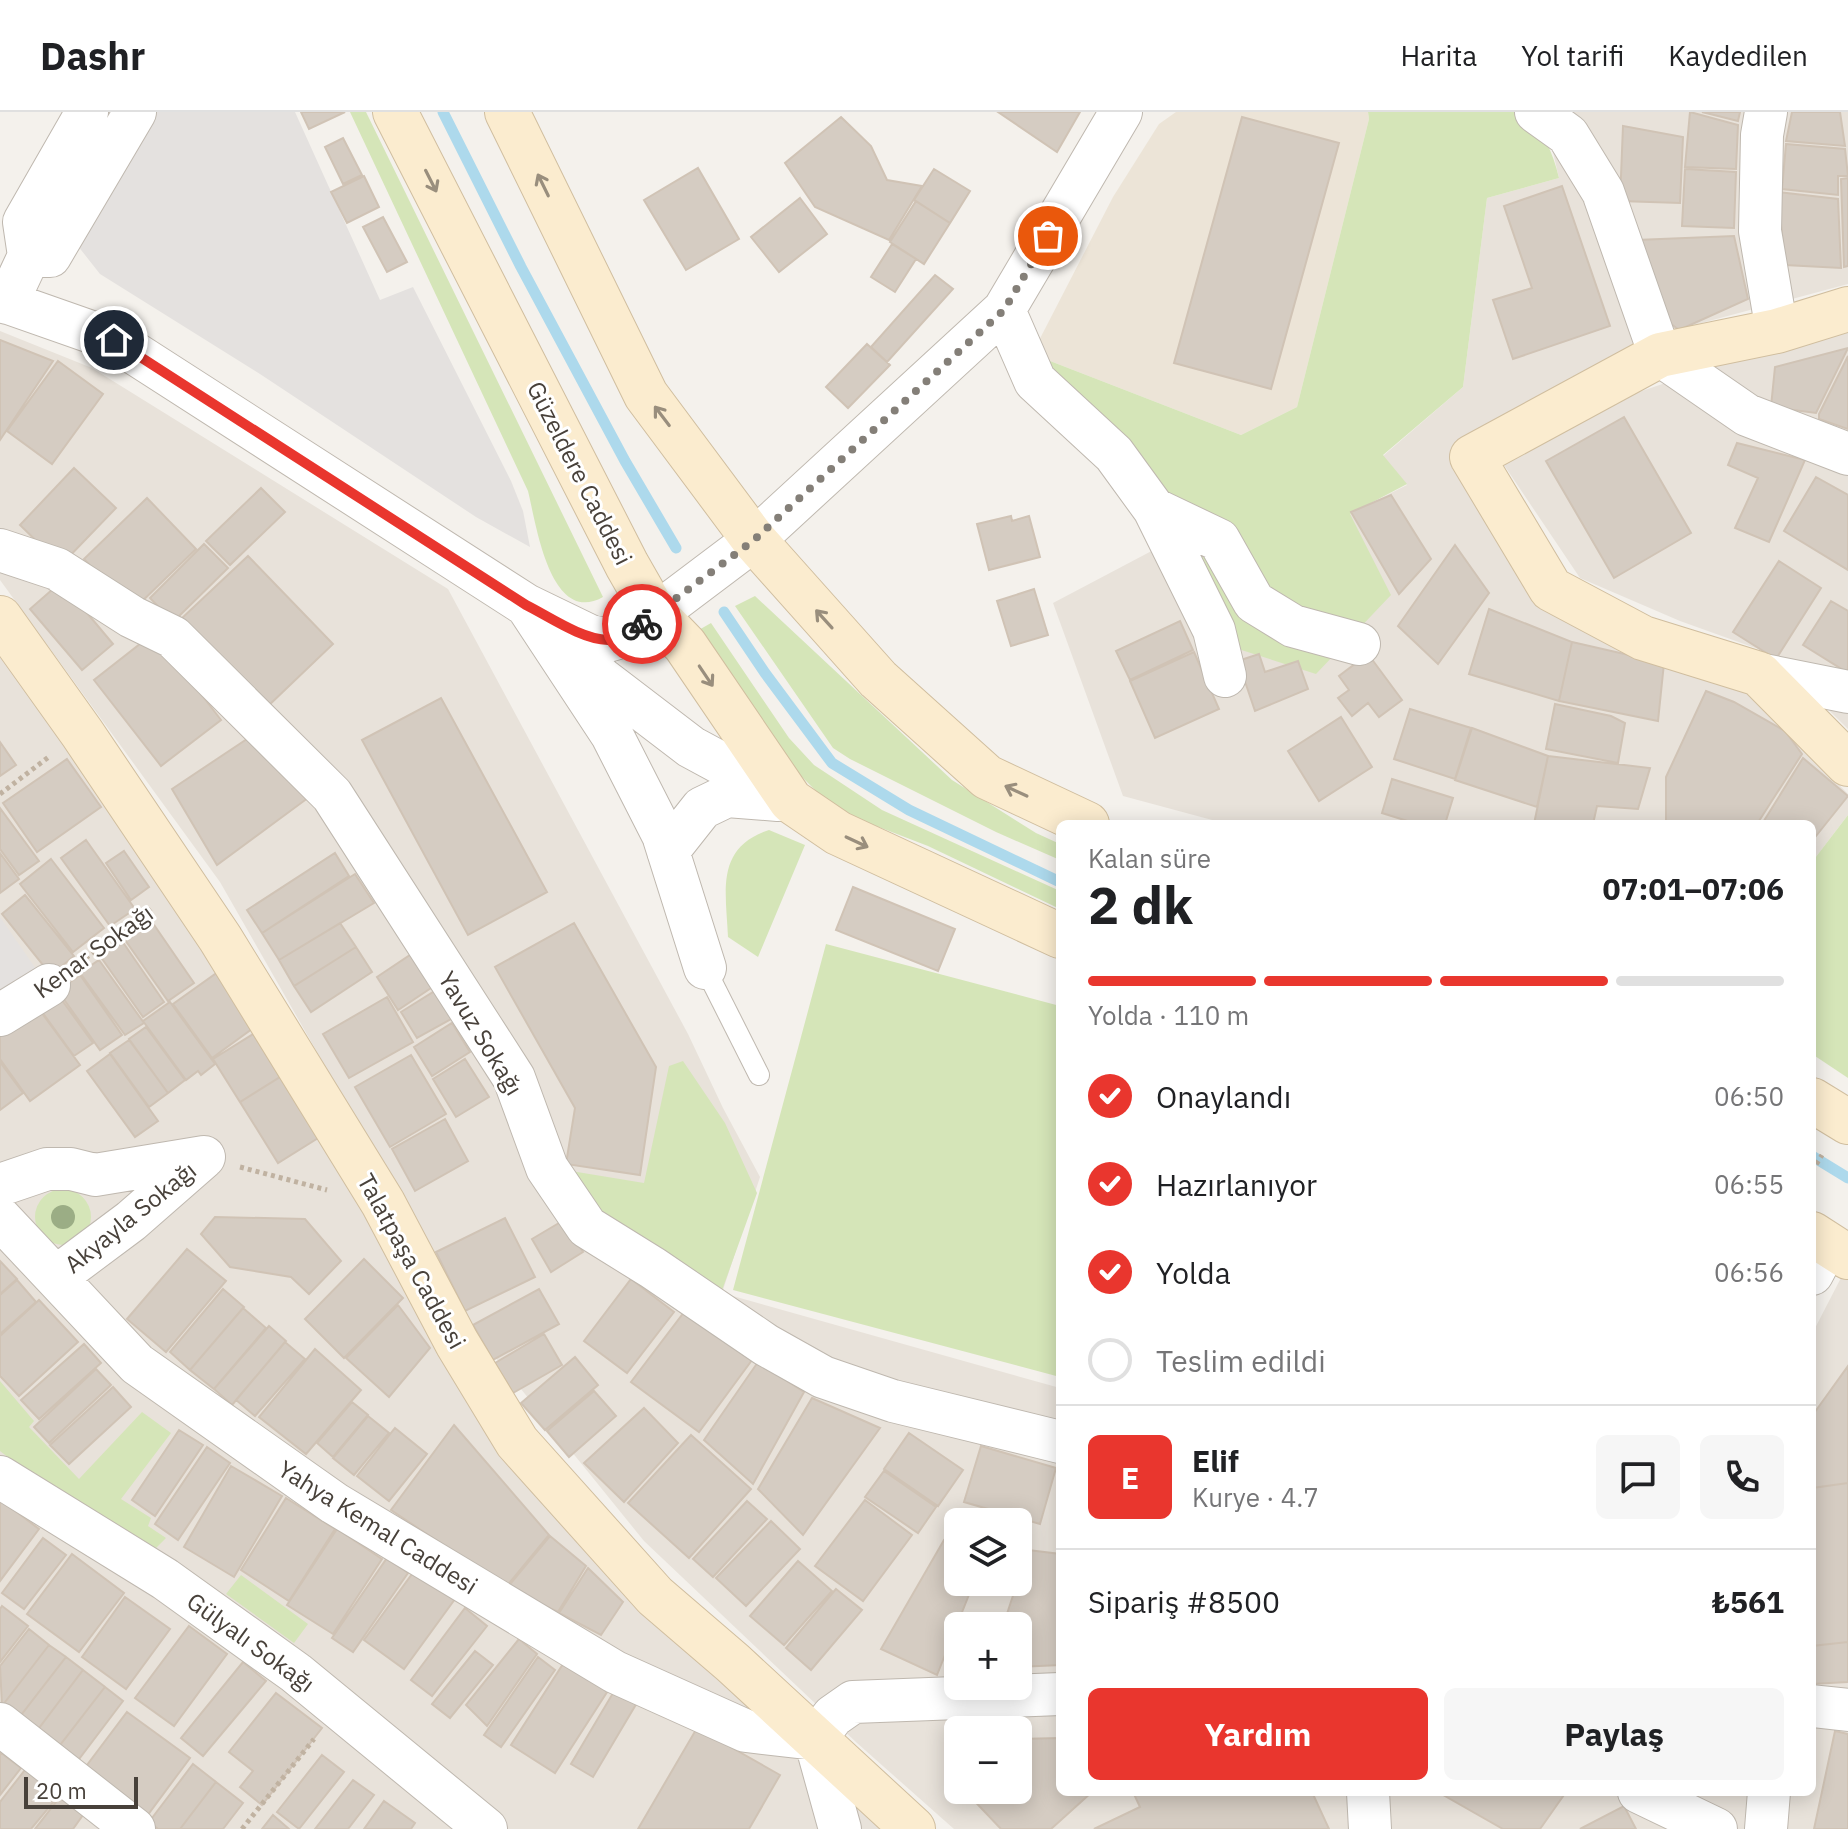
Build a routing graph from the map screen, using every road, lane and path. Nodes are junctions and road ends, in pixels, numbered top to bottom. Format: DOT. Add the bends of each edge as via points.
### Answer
graph roads {
  1 [pos="87,112"];
  2 [pos="135,112"];
  3 [pos="395,112"];
  4 [pos="507,112"];
  5 [pos="1121,112"];
  6 [pos="1766,112"];
  7 [pos="1560,120"];
  8 [pos="29,256"];
  9 [pos="3,302"];
  10 [pos="1848,309"];
  11 [pos="1004,310"];
  12 [pos="1777,331"];
  13 [pos="1660,355"];
  14 [pos="1848,454"];
  15 [pos="1154,509"];
  16 [pos="754,540"];
  17 [pos="0,550"];
  18 [pos="526,605"];
  19 [pos="655,614"];
  20 [pos="0,618"];
  21 [pos="1359,644"];
  22 [pos="1759,674"];
  23 [pos="1225,676"];
  24 [pos="1848,692"];
  25 [pos="82,733"];
  26 [pos="1848,764"];
  27 [pos="0,794"];
  28 [pos="791,801"];
  29 [pos="1078,820"];
  30 [pos="668,851"];
  31 [pos="184,885"];
  32 [pos="1056,934"];
  33 [pos="705,968"];
  34 [pos="49,985"];
  35 [pos="0,1015"];
  36 [pos="759,1075"];
  37 [pos="1816,1102"];
  38 [pos="1848,1122"];
  39 [pos="204,1157"];
  40 [pos="0,1185"];
  41 [pos="383,1203"];
  42 [pos="0,1218"];
  43 [pos="56,1277"];
  44 [pos="1056,1441"];
  45 [pos="0,1477"];
  46 [pos="1056,1694"];
  47 [pos="1816,1706"];
  48 [pos="338,1708"];
  49 [pos="1848,1710"];
  50 [pos="0,1724"];
  51 [pos="815,1739"];
  52 [pos="1368,1796"];
  53 [pos="1647,1796"];
  54 [pos="1769,1796"];
  55 [pos="134,1829"];
  56 [pos="242,1829"];
  57 [pos="486,1829"];
  58 [pos="840,1829"];
  59 [pos="913,1829"];
  60 [pos="1370,1829"];
  61 [pos="1716,1829"];
  62 [pos="1766,1829"];
  1 -- 8 [label="street" via="24,222"];
  2 -- 8 [label="street" via="50,256"];
  3 -- 19 [label="main road, Güzeldere Caddesi, one-way"];
  16 -- 4 [label="main road, one-way" via="646,395"];
  5 -- 11 [label="street"];
  6 -- 12 [label="street" via="1760,231"];
  7 -- 13 [label="street" via="1603,192"];
  8 -- 9 [label="street"];
  9 -- 18 [label="street" via="114,340"];
  10 -- 12 [label="main road"];
  11 -- 15 [label="street" via="1035,381 1114,454"];
  11 -- 16 [label="street"];
  12 -- 13 [label="main road"];
  13 -- 14 [label="street" via="1747,415"];
  13 -- 22 [label="main road" via="1472,457 1551,589 1643,638"];
  15 -- 21 [label="street" via="1219,540 1254,602 1293,626"];
  15 -- 23 [label="street" via="1214,630"];
  16 -- 19 [label="street"];
  29 -- 16 [label="main road, one-way" via="987,777 878,679"];
  17 -- 44 [label="street, Yavuz Sokağı" via="57,569 173,637 332,795 514,1078 547,1168 587,1227 823,1377 893,1401"];
  18 -- 19 [label="street" via="590,636 611,640 628,635"];
  18 -- 28 [label="street" via="602,679 691,747"];
  18 -- 30 [label="street" via="612,735"];
  19 -- 28 [label="main road, Güzeldere Caddesi, one-way" via="685,645"];
  20 -- 25 [label="main road, Talatpaşa Caddesi"];
  22 -- 24 [label="street"];
  22 -- 26 [label="main road"];
  25 -- 27 [label="path"];
  25 -- 31 [label="main road, Talatpaşa Caddesi"];
  28 -- 30 [label="street" via="727,796 702,808"];
  28 -- 32 [label="main road, Güzeldere Caddesi, one-way" via="838,833"];
  30 -- 33 [label="street"];
  31 -- 34 [label="path, Kenar Sokağı"];
  31 -- 41 [label="main road, Talatpaşa Caddesi"];
  33 -- 36 [label="lane"];
  34 -- 35 [label="street, Kenar Sokağı"];
  37 -- 38 [label="main road"];
  39 -- 40 [label="street, Akyayla Sokağı" via="95,1175 47,1169"];
  39 -- 41 [label="path, Akyayla Sokağı"];
  39 -- 43 [label="street, Akyayla Sokağı"];
  41 -- 51 [label="main road, Talatpaşa Caddesi" via="517,1442 655,1596"];
  42 -- 43 [label="street, Yahya Kemal Caddesi"];
  43 -- 51 [label="street, Yahya Kemal Caddesi" via="137,1364 334,1503 615,1672 746,1731"];
  45 -- 48 [label="street, Gülyalı Sokağı" via="165,1579"];
  46 -- 51 [label="street" via="853,1702"];
  47 -- 49 [label="street"];
  48 -- 56 [label="path"];
  48 -- 57 [label="street, Gülyalı Sokağı"];
  50 -- 55 [label="street"];
  51 -- 58 [label="street"];
  51 -- 59 [label="main road, Talatpaşa Caddesi"];
  52 -- 60 [label="street"];
  53 -- 61 [label="street"];
  54 -- 62 [label="street"];
}
